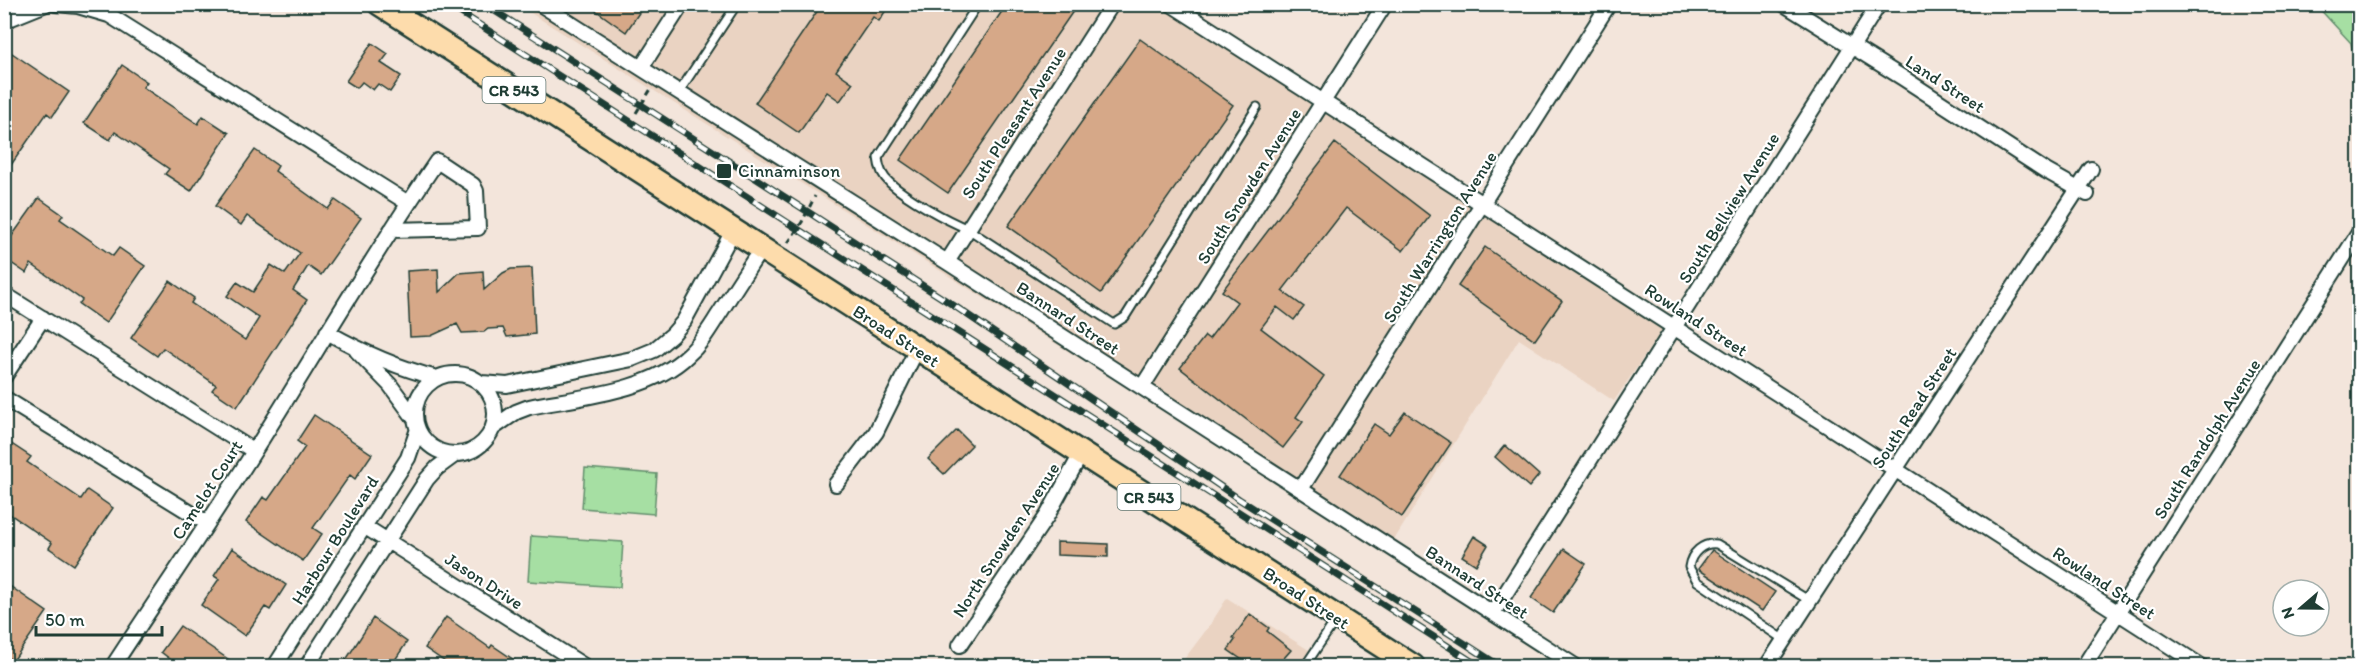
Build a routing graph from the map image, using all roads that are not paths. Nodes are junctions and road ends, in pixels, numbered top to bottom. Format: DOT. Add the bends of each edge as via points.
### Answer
graph roads {
  1 [pos="46,4"];
  2 [pos="56,4"];
  3 [pos="380,4"];
  4 [pos="540,4"];
  5 [pos="681,4"];
  6 [pos="737,4"];
  7 [pos="978,4"];
  8 [pos="1112,4"];
  9 [pos="1171,4"];
  10 [pos="1385,4"];
  11 [pos="1609,4"];
  12 [pos="1784,4"];
  13 [pos="1879,4"];
  14 [pos="4,21"];
  15 [pos="1852,47"];
  16 [pos="641,68"];
  17 [pos="679,92"];
  18 [pos="1323,102"];
  19 [pos="1257,107"];
  20 [pos="2091,169"];
  21 [pos="2082,191"];
  22 [pos="408,203"];
  23 [pos="1482,204"];
  24 [pos="968,229"];
  25 [pos="391,230"];
  26 [pos="733,231"];
  27 [pos="2360,231"];
  28 [pos="761,249"];
  29 [pos="948,262"];
  30 [pos="4,294"];
  31 [pos="43,318"];
  32 [pos="1674,328"];
  33 [pos="327,332"];
  34 [pos="668,338"];
  35 [pos="354,348"];
  36 [pos="917,349"];
  37 [pos="683,360"];
  38 [pos="4,377"];
  39 [pos="436,378"];
  40 [pos="482,383"];
  41 [pos="1142,387"];
  42 [pos="4,398"];
  43 [pos="417,424"];
  44 [pos="493,428"];
  45 [pos="255,450"];
  46 [pos="456,454"];
  47 [pos="1082,454"];
  48 [pos="1895,470"];
  49 [pos="836,484"];
  50 [pos="1300,489"];
  51 [pos="207,523"];
  52 [pos="364,526"];
  53 [pos="388,540"];
  54 [pos="1810,601"];
  55 [pos="1493,613"];
  56 [pos="2118,613"];
  57 [pos="1337,618"];
  58 [pos="1784,640"];
  59 [pos="960,645"];
  60 [pos="112,666"];
  61 [pos="275,666"];
  62 [pos="307,666"];
  63 [pos="584,666"];
  64 [pos="1305,666"];
  65 [pos="1413,666"];
  66 [pos="1575,666"];
  67 [pos="1767,666"];
  68 [pos="2084,666"];
  69 [pos="2201,666"];
  1 -- 14 [label="street"];
  2 -- 22 [label="street" via="109,15"];
  3 -- 26 [label="main road, Broad Street / CR 543"];
  4 -- 16 [label="street, Bannard Street"];
  5 -- 16 [label="street"];
  6 -- 17 [label="lane"];
  7 -- 24 [label="lane" via="878,158 880,170 890,183 947,221"];
  8 -- 24 [label="street, South Pleasant Avenue"];
  9 -- 18 [label="street, Rowland Street"];
  10 -- 18 [label="street, South Snowden Avenue"];
  11 -- 23 [label="street, South Warrington Avenue"];
  12 -- 15 [label="street, Land Street"];
  13 -- 15 [label="street, South Bellview Avenue"];
  15 -- 21 [label="street, Land Street"];
  15 -- 32 [label="street, South Bellview Avenue"];
  16 -- 17 [label="street, Bannard Street"];
  17 -- 29 [label="street, Bannard Street"];
  18 -- 23 [label="street, Rowland Street"];
  18 -- 41 [label="street, South Snowden Avenue"];
  19 -- 24 [label="lane" via="1125,317 1114,324"];
  20 -- 21 [label="street, South Read Street"];
  21 -- 48 [label="street, South Read Street"];
  22 -- 25 [label="street, Camelot Court"];
  22 -- 25 [label="street, Camelot Court" via="437,160 473,185 478,228"];
  23 -- 32 [label="street, Rowland Street"];
  23 -- 50 [label="street, South Warrington Avenue"];
  24 -- 29 [label="street, South Pleasant Avenue"];
  25 -- 33 [label="street, Camelot Court"];
  26 -- 28 [label="main road, Broad Street / CR 543"];
  26 -- 34 [label="street" via="684,321"];
  27 -- 56 [label="street, South Randolph Avenue"];
  28 -- 36 [label="main road, Broad Street / CR 543"];
  28 -- 37 [label="street" via="702,340"];
  29 -- 41 [label="street, Bannard Street"];
  30 -- 31 [label="street"];
  31 -- 38 [label="street"];
  31 -- 45 [label="street"];
  32 -- 48 [label="street, Rowland Street"];
  32 -- 55 [label="street, South Bellview Avenue"];
  33 -- 35 [label="street"];
  33 -- 45 [label="street, Camelot Court"];
  34 -- 37 [label="street"];
  34 -- 40 [label="street" via="654,350 632,359 507,385"];
  35 -- 39 [label="street"];
  35 -- 43 [label="street" via="390,385"];
  36 -- 47 [label="main road, Broad Street / CR 543"];
  36 -- 49 [label="street" via="876,432"];
  37 -- 44 [label="street" via="670,370 627,387 528,407"];
  39 -- 40 [label="street" via="466,375"];
  39 -- 43 [label="street, Harbour Boulevard" via="421,393 416,408"];
  40 -- 44 [label="street" via="493,400"];
  41 -- 50 [label="street, Bannard Street"];
  42 -- 51 [label="street"];
  43 -- 46 [label="street" via="429,444 439,451"];
  43 -- 52 [label="street, Harbour Boulevard" via="408,458"];
  44 -- 46 [label="street" via="483,443 469,452"];
  45 -- 51 [label="street, Camelot Court"];
  46 -- 53 [label="street" via="427,479"];
  47 -- 57 [label="main road, Broad Street / CR 543"];
  47 -- 59 [label="street, North Snowden Avenue" via="1047,516"];
  48 -- 54 [label="street, South Read Street"];
  48 -- 56 [label="street, Rowland Street"];
  50 -- 55 [label="street, Bannard Street"];
  51 -- 60 [label="street, Camelot Court"];
  52 -- 53 [label="street, Jason Drive"];
  52 -- 61 [label="street, Harbour Boulevard"];
  53 -- 62 [label="street"];
  53 -- 63 [label="street, Jason Drive"];
  54 -- 58 [label="street, South Read Street"];
  54 -- 58 [label="lane" via="1717,544 1703,545 1690,560 1696,581"];
  55 -- 66 [label="street, Bannard Street"];
  56 -- 68 [label="street, South Randolph Avenue"];
  56 -- 69 [label="street, Rowland Street"];
  57 -- 64 [label="lane"];
  57 -- 65 [label="main road, Broad Street / CR 543"];
  58 -- 67 [label="street, South Read Street"];
}
